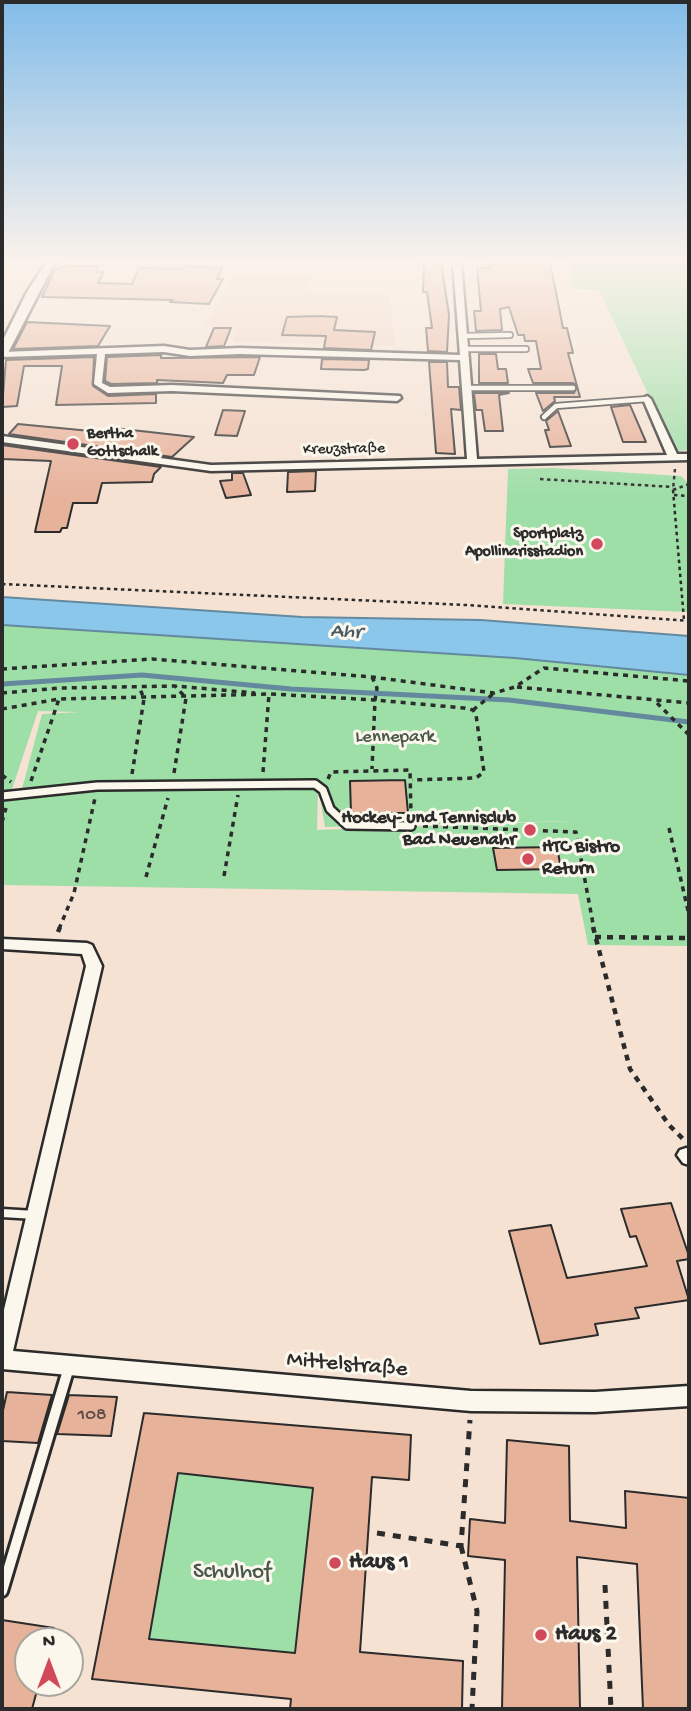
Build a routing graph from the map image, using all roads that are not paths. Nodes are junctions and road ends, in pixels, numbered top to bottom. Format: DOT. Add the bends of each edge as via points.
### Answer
graph roads {
  1 [pos="464,342"];
  2 [pos="526,349"];
  3 [pos="101,352"];
  4 [pos="465,353"];
  5 [pos="2,354"];
  6 [pos="469,388"];
  7 [pos="573,388"];
  8 [pos="397,398"];
  9 [pos="647,399"];
  10 [pos="544,417"];
  11 [pos="2,439"];
  12 [pos="673,457"];
  13 [pos="689,457"];
  14 [pos="472,463"];
  15 [pos="2,796"];
  16 [pos="411,826"];
  17 [pos="2,944"];
  18 [pos="2,1213"];
  19 [pos="35,1215"];
  20 [pos="2,1359"];
  21 [pos="69,1366"];
  22 [pos="689,1396"];
  23 [pos="2,1591"];
  1 -- 4 [label="street"];
  2 -- 4 [label="lane"];
  3 -- 4 [label="street"];
  3 -- 5 [label="street"];
  3 -- 8 [label="street" via="98,384 108,390 172,388"];
  4 -- 6 [label="street"];
  6 -- 7 [label="lane"];
  6 -- 14 [label="street"];
  9 -- 10 [label="lane" via="556,405"];
  9 -- 12 [label="street"];
  11 -- 14 [label="street, Kreuzstraße" via="211,468"];
  12 -- 13 [label="street, Kreuzstraße"];
  12 -- 14 [label="street, Kreuzstraße"];
  15 -- 16 [label="lane" via="97,786 315,785 347,825"];
  17 -- 19 [label="street" via="87,950 94,966"];
  18 -- 19 [label="lane"];
  19 -- 20 [label="street"];
  20 -- 21 [label="street, Mittelstraße"];
  21 -- 22 [label="street, Mittelstraße" via="471,1401 595,1402"];
  21 -- 23 [label="lane"];
}
